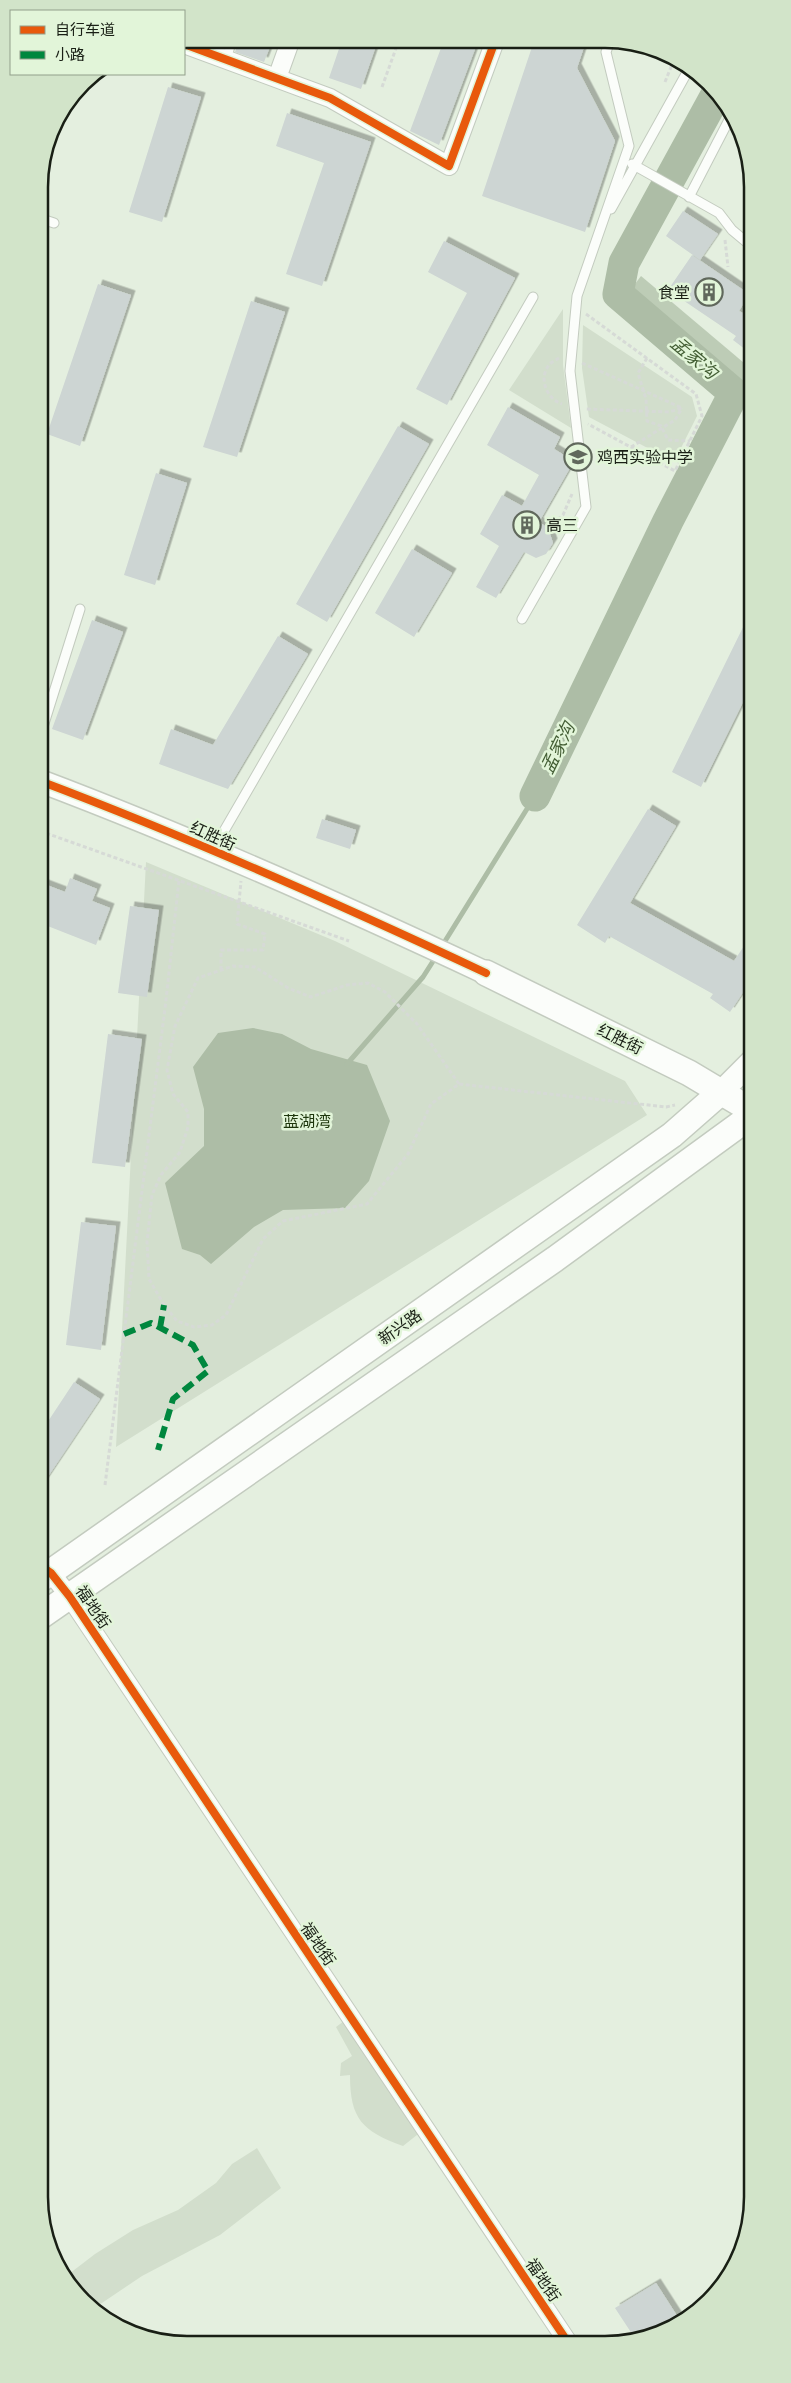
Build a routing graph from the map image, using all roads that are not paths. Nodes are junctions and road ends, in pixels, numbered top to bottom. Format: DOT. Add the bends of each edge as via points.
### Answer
graph roads {
  1 [pos="194,48"];
  2 [pos="229,48"];
  3 [pos="288,48"];
  4 [pos="492,48"];
  5 [pos="608,48"];
  6 [pos="226,60"];
  7 [pos="686,74"];
  8 [pos="277,78"];
  9 [pos="728,123"];
  10 [pos="628,147"];
  11 [pos="636,167"];
  12 [pos="689,197"];
  13 [pos="48,221"];
  14 [pos="54,223"];
  15 [pos="598,233"];
  16 [pos="744,240"];
  17 [pos="533,297"];
  18 [pos="80,609"];
  19 [pos="522,619"];
  20 [pos="48,711"];
  21 [pos="48,784"];
  22 [pos="212,850"];
  23 [pos="486,973"];
  24 [pos="744,1069"];
  25 [pos="721,1092"];
  26 [pos="744,1106"];
  27 [pos="744,1121"];
  28 [pos="48,1570"];
  29 [pos="48,1577"];
  30 [pos="70,1597"];
  31 [pos="48,1611"];
  32 [pos="563,2336"];
  1 -- 6 [label="street"];
  2 -- 6 [label="lane"];
  3 -- 8 [label="street"];
  4 -- 8 [label="street" via="449,166 330,98"];
  5 -- 10 [label="lane"];
  6 -- 8 [label="street"];
  7 -- 11 [label="lane"];
  9 -- 12 [label="lane"];
  10 -- 11 [label="lane" via="628,162"];
  10 -- 19 [label="lane" via="577,296 570,370 586,507"];
  11 -- 12 [label="lane"];
  11 -- 15 [label="lane"];
  12 -- 16 [label="lane" via="719,213"];
  13 -- 14 [label="lane"];
  17 -- 22 [label="lane"];
  18 -- 20 [label="lane"];
  21 -- 22 [label="street, 红胜街"];
  22 -- 23 [label="street, 红胜街"];
  23 -- 25 [label="main road, 红胜街"];
  24 -- 25 [label="street, 新兴路"];
  25 -- 26 [label="main road, 红胜街"];
  25 -- 28 [label="main road, 新兴路" via="672,1135"];
  27 -- 30 [label="main road, 新兴路" via="555,1259"];
  29 -- 30 [label="street, 福地街"];
  30 -- 31 [label="main road, 新兴路"];
  30 -- 32 [label="street, 福地街"];
}
